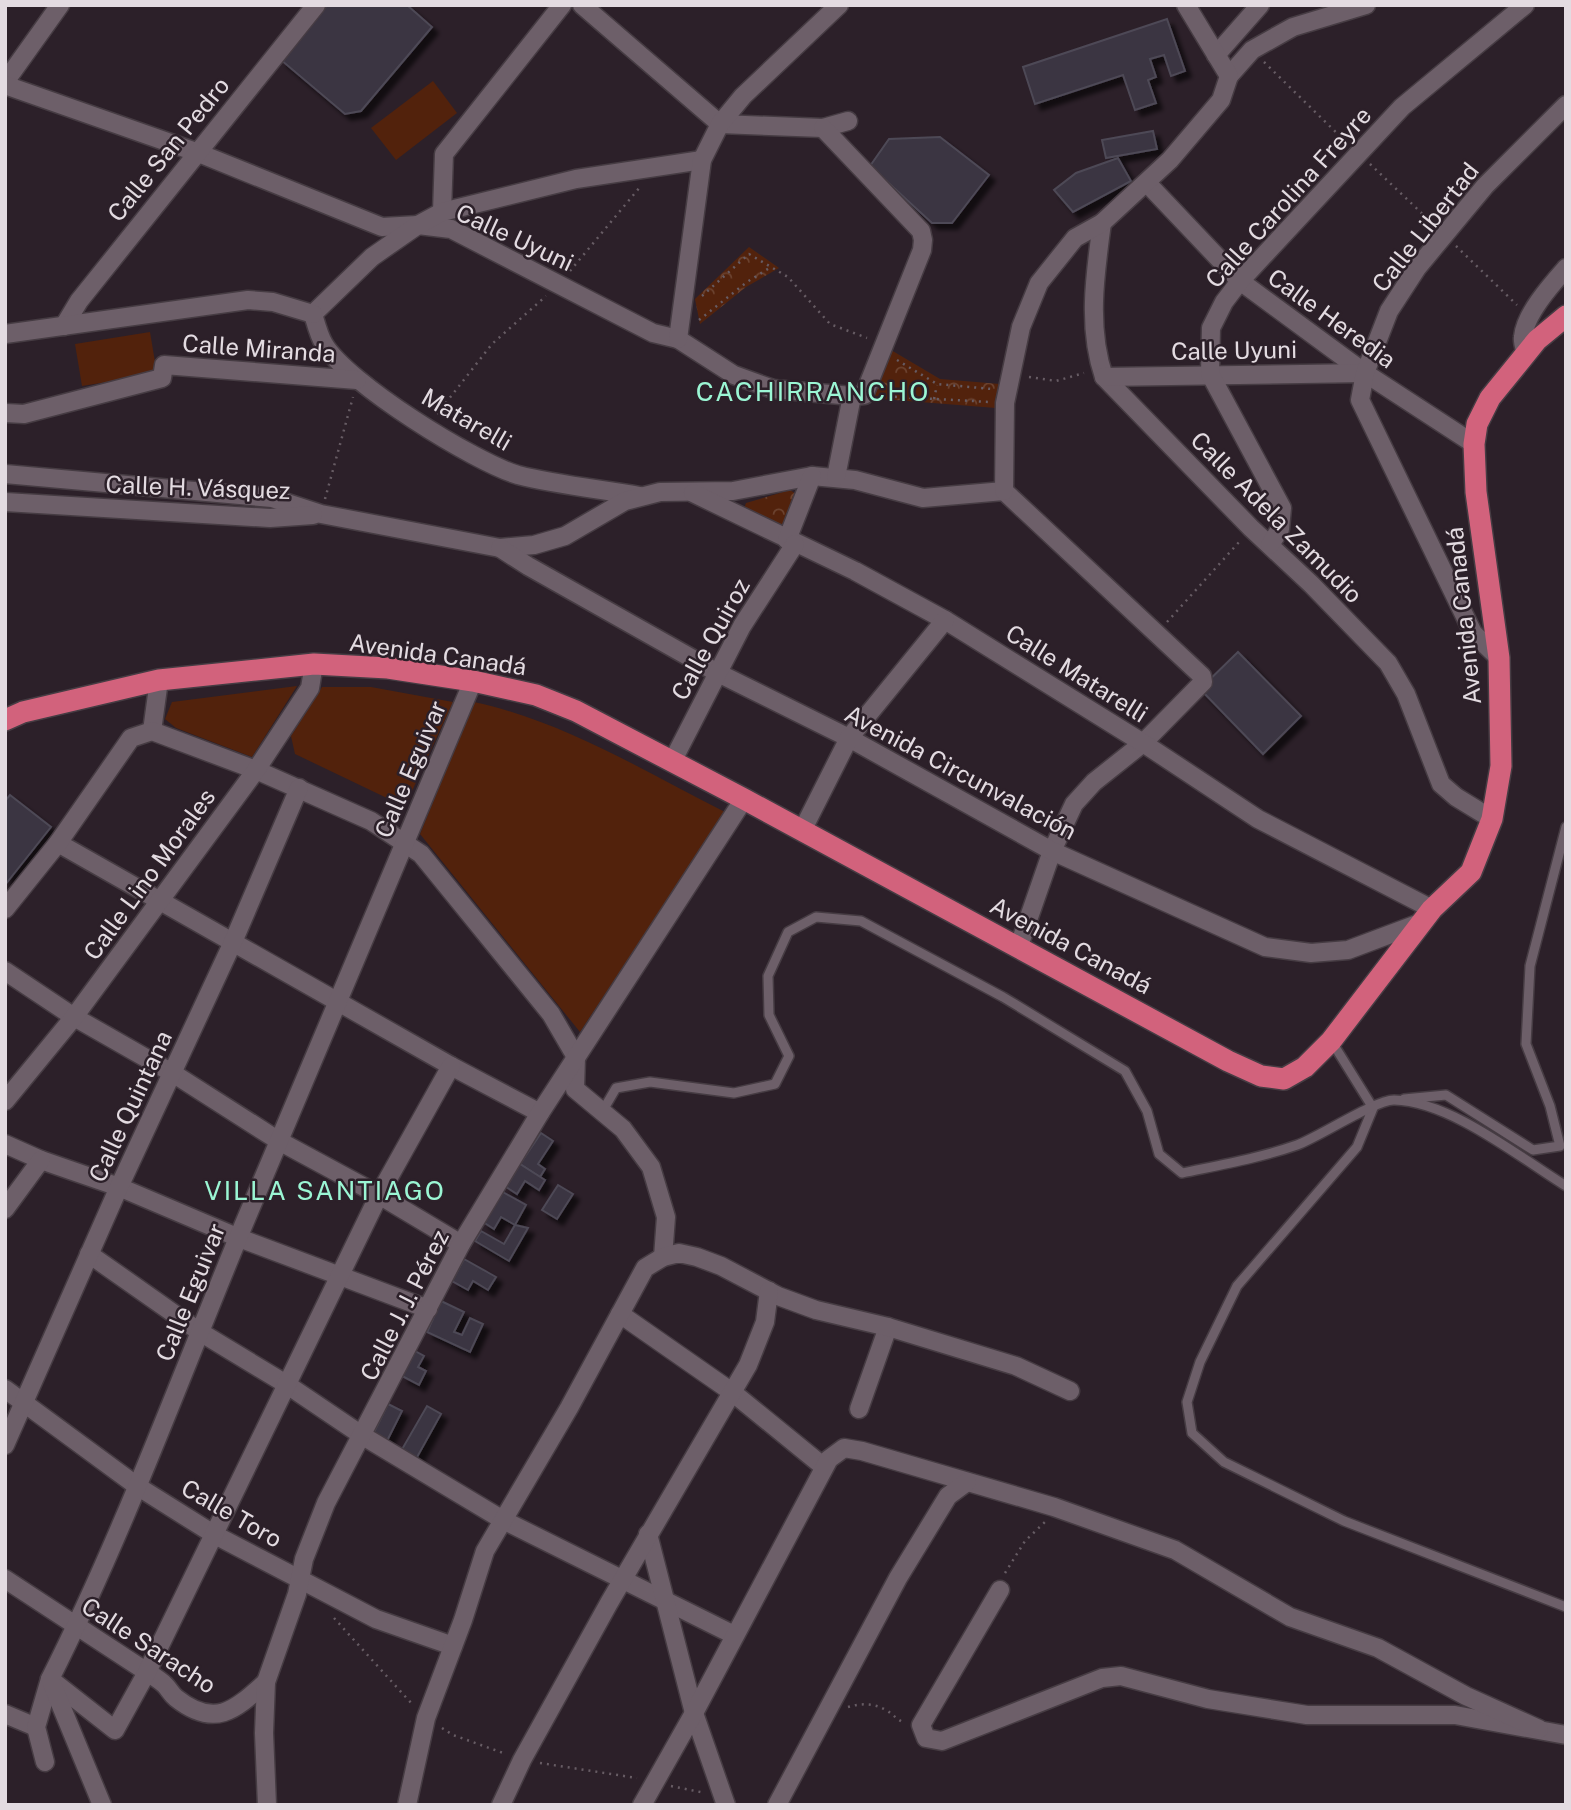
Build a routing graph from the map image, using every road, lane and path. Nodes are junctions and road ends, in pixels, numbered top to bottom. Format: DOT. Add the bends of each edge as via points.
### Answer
graph roads {
  1 [pos="60,5"];
  2 [pos="316,5"];
  3 [pos="562,5"];
  4 [pos="582,5"];
  5 [pos="839,5"];
  6 [pos="1185,5"];
  7 [pos="1259,5"];
  8 [pos="1367,5"];
  9 [pos="1525,5"];
  10 [pos="1252,50"];
  11 [pos="1216,55"];
  12 [pos="1228,82"];
  13 [pos="5,83"];
  14 [pos="1566,105"];
  15 [pos="848,121"];
  16 [pos="720,124"];
  17 [pos="823,128"];
  18 [pos="196,152"];
  19 [pos="1359,154"];
  20 [pos="702,160"];
  21 [pos="1147,183"];
  22 [pos="442,212"];
  23 [pos="1102,223"];
  24 [pos="418,225"];
  25 [pos="1445,235"];
  26 [pos="771,267"];
  27 [pos="1566,268"];
  28 [pos="1240,281"];
  29 [pos="313,314"];
  30 [pos="682,315"];
  31 [pos="1566,316"];
  32 [pos="1530,318"];
  33 [pos="64,326"];
  34 [pos="5,334"];
  35 [pos="678,339"];
  36 [pos="881,351"];
  37 [pos="1526,354"];
  38 [pos="1102,372"];
  39 [pos="1365,373"];
  40 [pos="1210,374"];
  41 [pos="357,380"];
  42 [pos="937,384"];
  43 [pos="1008,390"];
  44 [pos="858,396"];
  45 [pos="934,399"];
  46 [pos="5,414"];
  47 [pos="1474,444"];
  48 [pos="5,474"];
  49 [pos="812,477"];
  50 [pos="836,477"];
  51 [pos="330,483"];
  52 [pos="1004,491"];
  53 [pos="690,492"];
  54 [pos="643,497"];
  55 [pos="5,502"];
  56 [pos="321,514"];
  57 [pos="1251,528"];
  58 [pos="791,542"];
  59 [pos="1270,545"];
  60 [pos="500,548"];
  61 [pos="946,620"];
  62 [pos="1156,635"];
  63 [pos="1499,658"];
  64 [pos="314,664"];
  65 [pos="716,671"];
  66 [pos="159,680"];
  67 [pos="473,681"];
  68 [pos="5,720"];
  69 [pos="152,731"];
  70 [pos="849,738"];
  71 [pos="1143,743"];
  72 [pos="672,762"];
  73 [pos="256,770"];
  74 [pos="299,788"];
  75 [pos="744,799"];
  76 [pos="1492,819"];
  77 [pos="1566,827"];
  78 [pos="802,831"];
  79 [pos="406,843"];
  80 [pos="58,844"];
  81 [pos="1052,850"];
  82 [pos="161,901"];
  83 [pos="5,909"];
  84 [pos="1426,916"];
  85 [pos="233,942"];
  86 [pos="1019,946"];
  87 [pos="5,971"];
  88 [pos="337,1001"];
  89 [pos="74,1017"];
  90 [pos="1331,1041"];
  91 [pos="576,1057"];
  92 [pos="452,1066"];
  93 [pos="174,1074"];
  94 [pos="1392,1100"];
  95 [pos="5,1101"];
  96 [pos="1373,1108"];
  97 [pos="602,1112"];
  98 [pos="540,1113"];
  99 [pos="279,1141"];
  100 [pos="5,1144"];
  101 [pos="41,1160"];
  102 [pos="1566,1186"];
  103 [pos="119,1187"];
  104 [pos="379,1195"];
  105 [pos="5,1209"];
  106 [pos="239,1238"];
  107 [pos="461,1244"];
  108 [pos="89,1255"];
  109 [pos="663,1257"];
  110 [pos="339,1276"];
  111 [pos="769,1291"];
  112 [pos="428,1309"];
  113 [pos="620,1314"];
  114 [pos="888,1327"];
  115 [pos="200,1332"];
  116 [pos="286,1384"];
  117 [pos="5,1389"];
  118 [pos="1070,1391"];
  119 [pos="732,1392"];
  120 [pos="24,1402"];
  121 [pos="859,1409"];
  122 [pos="363,1436"];
  123 [pos="5,1445"];
  124 [pos="824,1466"];
  125 [pos="967,1482"];
  126 [pos="137,1486"];
  127 [pos="1054,1507"];
  128 [pos="503,1520"];
  129 [pos="648,1534"];
  130 [pos="215,1535"];
  131 [pos="5,1579"];
  132 [pos="299,1579"];
  133 [pos="622,1579"];
  134 [pos="1000,1590"];
  135 [pos="666,1601"];
  136 [pos="1566,1607"];
  137 [pos="327,1610"];
  138 [pos="76,1627"];
  139 [pos="734,1635"];
  140 [pos="453,1646"];
  141 [pos="148,1672"];
  142 [pos="50,1679"];
  143 [pos="266,1682"];
  144 [pos="694,1713"];
  145 [pos="824,1713"];
  146 [pos="5,1714"];
  147 [pos="426,1718"];
  148 [pos="921,1725"];
  149 [pos="36,1727"];
  150 [pos="1539,1729"];
  151 [pos="1566,1735"];
  152 [pos="522,1760"];
  153 [pos="46,1762"];
  154 [pos="655,1782"];
  155 [pos="725,1801"];
  156 [pos="102,1805"];
  157 [pos="267,1805"];
  158 [pos="407,1805"];
  159 [pos="501,1805"];
  160 [pos="642,1805"];
  161 [pos="777,1805"];
  1 -- 13 [label="street"];
  2 -- 18 [label="street, Calle San Pedro"];
  3 -- 22 [label="street" via="444,154"];
  4 -- 16 [label="street"];
  5 -- 16 [label="street" via="743,96"];
  6 -- 11 [label="street"];
  7 -- 11 [label="street"];
  8 -- 10 [label="street" via="1293,27"];
  9 -- 19 [label="street, Calle Carolina Freyre" via="1402,107"];
  10 -- 12 [label="street"];
  10 -- 19 [label="path"];
  11 -- 12 [label="street"];
  12 -- 21 [label="street" via="1221,100"];
  13 -- 18 [label="street, Calle Uyuni"];
  14 -- 25 [label="street, Calle Libertad" via="1485,186"];
  15 -- 17 [label="street"];
  16 -- 17 [label="street"];
  16 -- 20 [label="street"];
  17 -- 36 [label="street" via="921,230 922,250"];
  18 -- 24 [label="street, Calle Uyuni" via="382,227"];
  18 -- 33 [label="street, Calle San Pedro"];
  19 -- 25 [label="path"];
  19 -- 28 [label="street, Calle Carolina Freyre"];
  20 -- 22 [label="street" via="576,179"];
  20 -- 30 [label="street"];
  21 -- 23 [label="street"];
  21 -- 28 [label="street, Calle Heredia"];
  22 -- 24 [label="street"];
  23 -- 38 [label="street" via="1095,280 1096,354"];
  23 -- 43 [label="street" via="1075,238 1040,283 1021,327"];
  24 -- 29 [label="street" via="372,257"];
  24 -- 35 [label="street, Calle Uyuni" via="451,229 653,333"];
  25 -- 32 [label="path"];
  25 -- 39 [label="street, Calle Libertad" via="1389,311"];
  26 -- 30 [label="path" via="749,254"];
  26 -- 35 [label="path" via="709,310"];
  26 -- 36 [label="path" via="788,277 830,324 875,341"];
  27 -- 32 [label="street"];
  28 -- 39 [label="street, Calle Heredia"];
  28 -- 40 [label="street, Calle Carolina Freyre" via="1211,328"];
  29 -- 33 [label="street" via="248,300"];
  29 -- 41 [label="street, Matarelli" via="324,345"];
  30 -- 35 [label="street"];
  31 -- 37 [label="highway, Avenida Canadá"];
  32 -- 37 [label="street" via="1523,337"];
  33 -- 34 [label="street"];
  35 -- 44 [label="street, Calle Uyuni" via="734,375 773,389"];
  36 -- 42 [label="path"];
  36 -- 44 [label="street"];
  37 -- 47 [label="highway, Avenida Canadá" via="1490,398 1477,424"];
  38 -- 40 [label="street, Calle Uyuni"];
  38 -- 43 [label="path"];
  38 -- 57 [label="street, Calle Adela Zamudio"];
  39 -- 40 [label="street, Calle Uyuni"];
  39 -- 47 [label="street, Calle Heredia"];
  39 -- 63 [label="street, Calle Libertad" via="1360,400 1473,634"];
  40 -- 59 [label="street, Calle Carolina Freyre" via="1282,508 1280,529"];
  41 -- 46 [label="street, Calle Miranda" via="164,365 162,378 24,414"];
  41 -- 51 [label="path"];
  41 -- 54 [label="street, Matarelli" via="427,427 518,475"];
  42 -- 43 [label="path"];
  42 -- 45 [label="path"];
  43 -- 45 [label="path"];
  43 -- 52 [label="street"];
  44 -- 45 [label="path"];
  44 -- 50 [label="street"];
  47 -- 63 [label="highway, Avenida Canadá" via="1476,492"];
  48 -- 56 [label="street, Calle H. Vásquez" via="272,498"];
  49 -- 50 [label="street"];
  49 -- 53 [label="street" via="733,491"];
  49 -- 58 [label="street, Calle Quiroz"];
  50 -- 52 [label="street" via="923,499"];
  52 -- 62 [label="street"];
  53 -- 54 [label="street"];
  53 -- 58 [label="street, Calle Matarelli"];
  54 -- 60 [label="street" via="625,501 565,536"];
  55 -- 56 [label="street, Calle H. Vásquez" via="271,518"];
  56 -- 60 [label="street"];
  57 -- 59 [label="street, Calle Adela Zamudio"];
  57 -- 62 [label="path"];
  58 -- 61 [label="street, Calle Matarelli"];
  58 -- 65 [label="street, Calle Quiroz"];
  59 -- 76 [label="street, Calle Adela Zamudio" via="1388,663 1406,694 1441,784"];
  60 -- 65 [label="street, Avenida Circunvalación"];
  61 -- 70 [label="street"];
  61 -- 71 [label="street, Calle Matarelli"];
  62 -- 71 [label="street" via="1202,676 1203,682"];
  63 -- 76 [label="highway, Avenida Canadá" via="1501,766"];
  64 -- 66 [label="highway, Avenida Canadá"];
  64 -- 67 [label="highway, Avenida Canadá" via="388,668"];
  64 -- 73 [label="street, Calle Lino Morales" via="310,688"];
  65 -- 70 [label="street, Avenida Circunvalación"];
  65 -- 72 [label="street, Calle Quiroz"];
  66 -- 68 [label="highway, Avenida Canadá"];
  66 -- 69 [label="street"];
  67 -- 72 [label="highway, Avenida Canadá" via="536,695 576,711"];
  67 -- 79 [label="street, Calle Eguivar"];
  69 -- 73 [label="street"];
  69 -- 80 [label="street" via="131,738"];
  70 -- 78 [label="street"];
  70 -- 81 [label="street, Avenida Circunvalación"];
  71 -- 81 [label="street" via="1074,804"];
  71 -- 84 [label="street, Calle Matarelli" via="1258,819"];
  72 -- 75 [label="highway, Avenida Canadá"];
  73 -- 74 [label="street"];
  73 -- 82 [label="street, Calle Lino Morales"];
  74 -- 79 [label="street" via="372,821"];
  74 -- 85 [label="street, Calle Quintana"];
  75 -- 78 [label="highway, Avenida Canadá"];
  75 -- 91 [label="street, Calle J. J. Pérez"];
  76 -- 84 [label="highway, Avenida Canadá" via="1471,872"];
  77 -- 94 [label="lane" via="1531,967 1526,1044 1560,1146 1533,1150 1446,1095"];
  78 -- 86 [label="highway, Avenida Canadá"];
  79 -- 88 [label="street, Calle Eguivar"];
  79 -- 91 [label="street" via="421,853 551,1014"];
  80 -- 82 [label="street"];
  80 -- 83 [label="street"];
  81 -- 84 [label="street, Avenida Circunvalación" via="1265,947 1311,953 1348,950"];
  81 -- 86 [label="street"];
  82 -- 85 [label="street"];
  82 -- 89 [label="street, Calle Lino Morales"];
  84 -- 90 [label="highway, Avenida Canadá"];
  85 -- 88 [label="street"];
  85 -- 93 [label="street, Calle Quintana"];
  86 -- 90 [label="highway, Avenida Canadá" via="1261,1076 1284,1079 1305,1067"];
  87 -- 89 [label="street"];
  88 -- 92 [label="street"];
  88 -- 99 [label="street, Calle Eguivar"];
  89 -- 93 [label="street"];
  89 -- 95 [label="street, Calle Lino Morales"];
  90 -- 96 [label="lane"];
  91 -- 97 [label="street" via="575,1089"];
  91 -- 98 [label="street, Calle J. J. Pérez"];
  92 -- 98 [label="street"];
  92 -- 104 [label="street"];
  93 -- 99 [label="street"];
  93 -- 103 [label="street, Calle Quintana"];
  94 -- 96 [label="lane"];
  94 -- 102 [label="lane" via="1425,1105 1459,1118"];
  96 -- 97 [label="lane" via="1297,1145 1182,1173 1159,1154 1147,1111 1125,1071 1003,997 862,921 816,917 788,932 768,976 769,1015 789,1056 775,1084 734,1093 650,1082 616,1088"];
  96 -- 136 [label="lane" via="1357,1147 1237,1286 1200,1362 1187,1402 1192,1433 1224,1462 1344,1521"];
  97 -- 109 [label="street" via="623,1129 650,1167 666,1217"];
  98 -- 107 [label="street, Calle J. J. Pérez"];
  99 -- 104 [label="street"];
  99 -- 106 [label="street, Calle Eguivar"];
  100 -- 101 [label="street"];
  101 -- 103 [label="street"];
  101 -- 105 [label="street"];
  103 -- 106 [label="street"];
  103 -- 108 [label="street, Calle Quintana"];
  104 -- 107 [label="street"];
  104 -- 110 [label="street"];
  106 -- 110 [label="street"];
  106 -- 115 [label="street, Calle Eguivar"];
  107 -- 112 [label="street, Calle J. J. Pérez"];
  108 -- 115 [label="street"];
  108 -- 120 [label="street, Calle Quintana"];
  109 -- 111 [label="street" via="679,1253 697,1257"];
  109 -- 113 [label="street" via="645,1268"];
  110 -- 112 [label="street"];
  110 -- 116 [label="street"];
  111 -- 114 [label="street" via="816,1310"];
  111 -- 119 [label="street" via="765,1322"];
  112 -- 122 [label="street, Calle J. J. Pérez"];
  113 -- 119 [label="street"];
  113 -- 128 [label="street"];
  114 -- 118 [label="street" via="1016,1366"];
  114 -- 121 [label="street"];
  115 -- 116 [label="street"];
  115 -- 126 [label="street, Calle Eguivar"];
  116 -- 122 [label="street"];
  116 -- 130 [label="street"];
  117 -- 120 [label="street, Calle Toro"];
  119 -- 124 [label="street"];
  119 -- 129 [label="street"];
  120 -- 123 [label="street, Calle Quintana"];
  120 -- 126 [label="street, Calle Toro"];
  122 -- 128 [label="street"];
  122 -- 132 [label="street, Calle J. J. Pérez" via="326,1503"];
  124 -- 125 [label="street" via="844,1448"];
  124 -- 139 [label="street"];
  125 -- 127 [label="street"];
  125 -- 145 [label="street" via="948,1496"];
  126 -- 130 [label="street, Calle Toro"];
  126 -- 138 [label="street, Calle Eguivar"];
  127 -- 134 [label="path" via="1005,1570"];
  127 -- 150 [label="street" via="1175,1550 1290,1617 1378,1648"];
  128 -- 133 [label="street"];
  128 -- 140 [label="street" via="485,1551"];
  129 -- 133 [label="street"];
  129 -- 135 [label="street"];
  130 -- 132 [label="street, Calle Toro"];
  130 -- 141 [label="street"];
  131 -- 138 [label="street, Calle Saracho"];
  132 -- 140 [label="street, Calle Toro" via="376,1619"];
  132 -- 143 [label="street, Calle J. J. Pérez"];
  133 -- 135 [label="street"];
  133 -- 152 [label="street"];
  134 -- 148 [label="street"];
  135 -- 139 [label="street"];
  135 -- 144 [label="street"];
  137 -- 147 [label="path"];
  138 -- 141 [label="street, Calle Saracho"];
  138 -- 142 [label="street, Calle Eguivar"];
  139 -- 144 [label="street"];
  140 -- 147 [label="street"];
  141 -- 142 [label="street" via="115,1730"];
  141 -- 143 [label="street, Calle Saracho" via="173,1696 209,1714 230,1712"];
  142 -- 149 [label="street, Calle Eguivar"];
  142 -- 156 [label="street"];
  143 -- 157 [label="street, Calle J. J. Pérez"];
  144 -- 154 [label="street"];
  144 -- 155 [label="street"];
  145 -- 148 [label="path" via="860,1703 887,1711 907,1724"];
  145 -- 161 [label="street"];
  146 -- 149 [label="street"];
  147 -- 152 [label="path" via="453,1735"];
  147 -- 158 [label="street"];
  148 -- 150 [label="street" via="926,1738 942,1741 1102,1678 1121,1676 1208,1699 1307,1715 1455,1715"];
  149 -- 153 [label="street"];
  150 -- 151 [label="street"];
  152 -- 154 [label="path"];
  152 -- 159 [label="street"];
  154 -- 155 [label="path"];
  154 -- 160 [label="street"];
}
